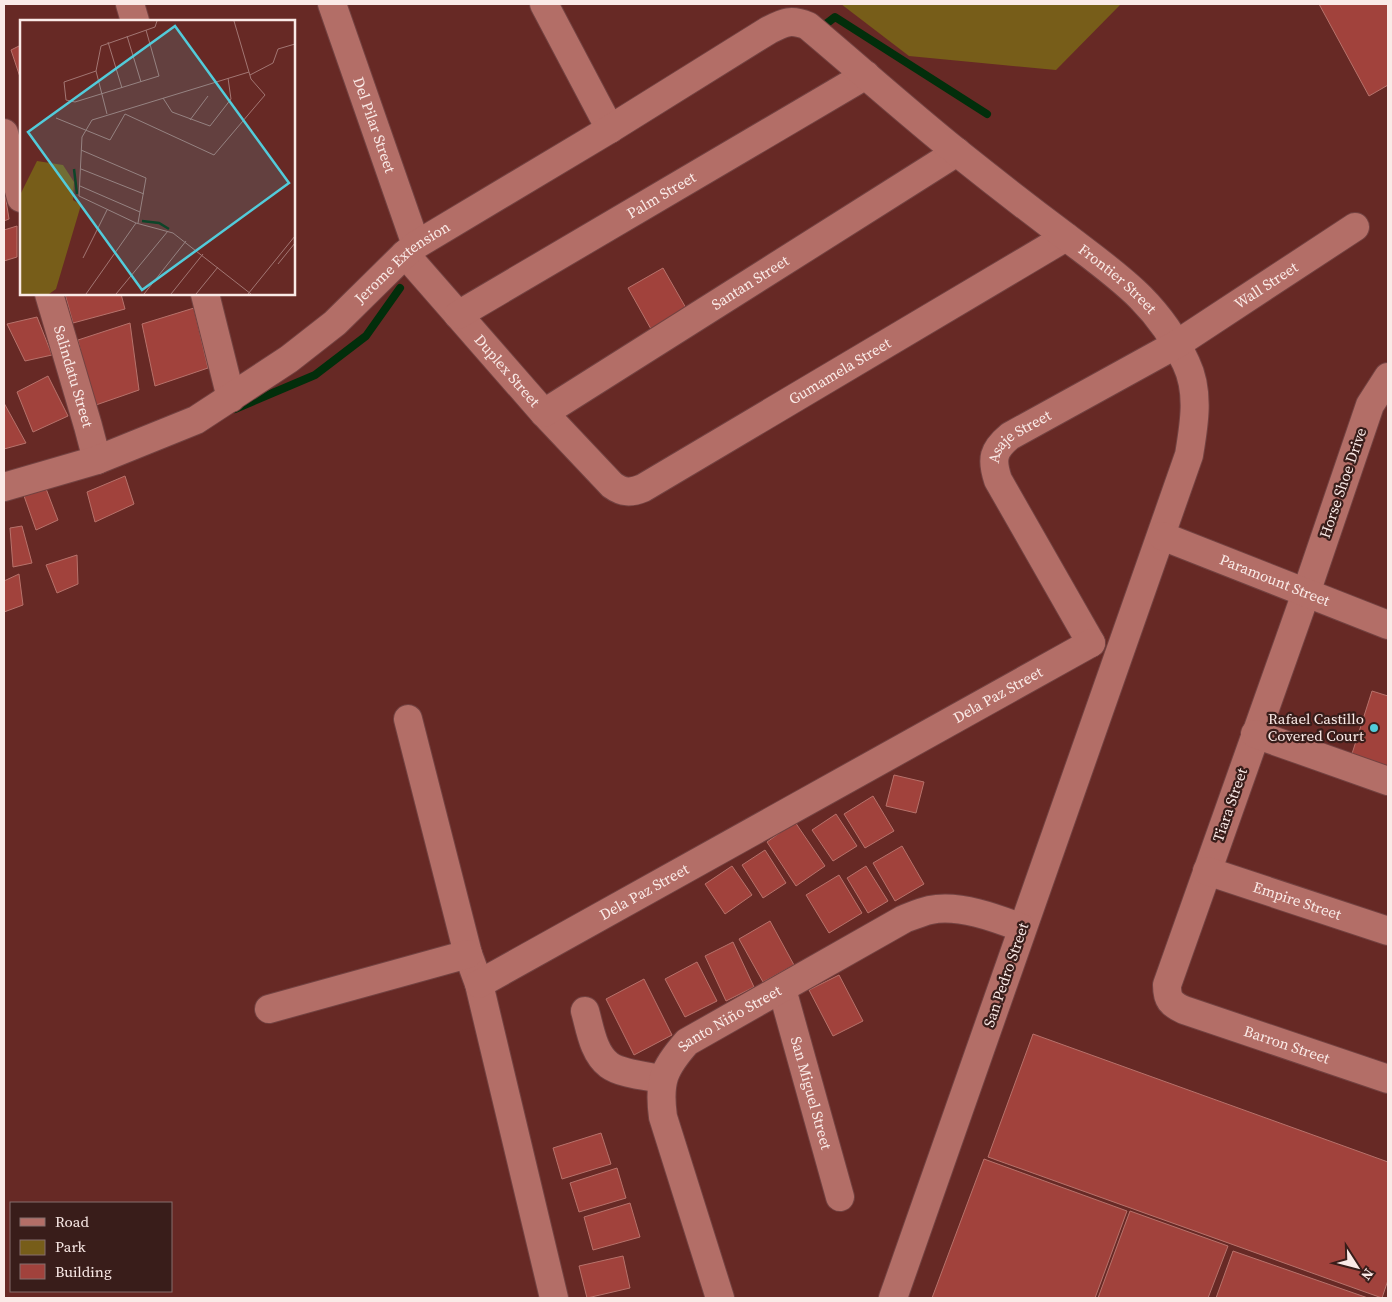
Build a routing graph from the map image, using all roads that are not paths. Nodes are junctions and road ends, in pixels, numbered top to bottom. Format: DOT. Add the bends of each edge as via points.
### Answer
graph roads {
  1 [pos="130,4"];
  2 [pos="332,4"];
  3 [pos="544,4"];
  4 [pos="135,20"];
  5 [pos="796,21"];
  6 [pos="866,75"];
  7 [pos="610,129"];
  8 [pos="4,134"];
  9 [pos="957,152"];
  10 [pos="20,194"];
  11 [pos="1356,227"];
  12 [pos="1066,237"];
  13 [pos="410,250"];
  14 [pos="48,295"];
  15 [pos="206,295"];
  16 [pos="458,315"];
  17 [pos="1177,344"];
  18 [pos="1388,377"];
  19 [pos="229,399"];
  20 [pos="544,413"];
  21 [pos="96,457"];
  22 [pos="612,486"];
  23 [pos="4,487"];
  24 [pos="1162,536"];
  25 [pos="1306,593"];
  26 [pos="1388,626"];
  27 [pos="1091,643"];
  28 [pos="1120,653"];
  29 [pos="408,719"];
  30 [pos="1255,734"];
  31 [pos="1388,781"];
  32 [pos="1207,871"];
  33 [pos="1022,928"];
  34 [pos="1388,931"];
  35 [pos="468,954"];
  36 [pos="479,984"];
  37 [pos="782,989"];
  38 [pos="269,1009"];
  39 [pos="1184,1010"];
  40 [pos="585,1011"];
  41 [pos="662,1079"];
  42 [pos="1388,1079"];
  43 [pos="840,1197"];
  44 [pos="554,1298"];
  45 [pos="720,1298"];
  46 [pos="893,1298"];
  1 -- 4 [label="street"];
  2 -- 13 [label="street, Del Pilar Street"];
  3 -- 7 [label="street"];
  5 -- 6 [label="street, Frontier Street" via="808,26"];
  5 -- 7 [label="street, Jerome Extension" via="769,30"];
  6 -- 9 [label="street, Frontier Street"];
  6 -- 16 [label="street, Palm Street"];
  7 -- 13 [label="street, Jerome Extension"];
  8 -- 10 [label="street"];
  9 -- 12 [label="street, Frontier Street"];
  9 -- 20 [label="street, Santan Street"];
  11 -- 17 [label="street, Wall Street"];
  12 -- 17 [label="street, Frontier Street" via="1136,292"];
  12 -- 22 [label="street, Gumamela Street" via="643,488 626,492"];
  13 -- 16 [label="street, Duplex Street"];
  13 -- 19 [label="street, Jerome Extension" via="334,323 289,359"];
  14 -- 21 [label="street, Salindatu Street"];
  15 -- 19 [label="street"];
  16 -- 20 [label="street, Duplex Street"];
  17 -- 24 [label="street, Frontier Street" via="1188,365 1194,389 1195,421 1189,455"];
  17 -- 27 [label="street, Asaje Street" via="1010,436 994,455 998,480"];
  18 -- 25 [label="street, Horse Shoe Drive" via="1370,405"];
  19 -- 21 [label="street, Jerome Extension" via="196,420"];
  20 -- 22 [label="street, Duplex Street"];
  21 -- 23 [label="street, Jerome Extension"];
  24 -- 25 [label="street, Paramount Street"];
  24 -- 28 [label="street, Frontier Street"];
  25 -- 26 [label="street, Paramount Street"];
  25 -- 30 [label="street, Tiara Street"];
  27 -- 28 [label="street"];
  27 -- 36 [label="street, Dela Paz Street"];
  28 -- 33 [label="street, San Pedro Street"];
  29 -- 35 [label="street"];
  30 -- 31 [label="street"];
  30 -- 32 [label="street, Tiara Street"];
  32 -- 34 [label="street, Empire Street"];
  32 -- 39 [label="street, Tiara Street" via="1167,985 1167,996"];
  33 -- 37 [label="street, Santo Niño Street" via="986,914 931,910 904,919"];
  33 -- 46 [label="street, San Pedro Street"];
  35 -- 36 [label="street"];
  35 -- 38 [label="street"];
  36 -- 44 [label="street"];
  37 -- 41 [label="street, Santo Niño Street" via="687,1042"];
  37 -- 43 [label="street, San Miguel Street"];
  39 -- 42 [label="street, Barron Street"];
  40 -- 41 [label="street" via="596,1047 608,1064 619,1070"];
  41 -- 45 [label="street, Santo Niño Street" via="663,1117"];
}
